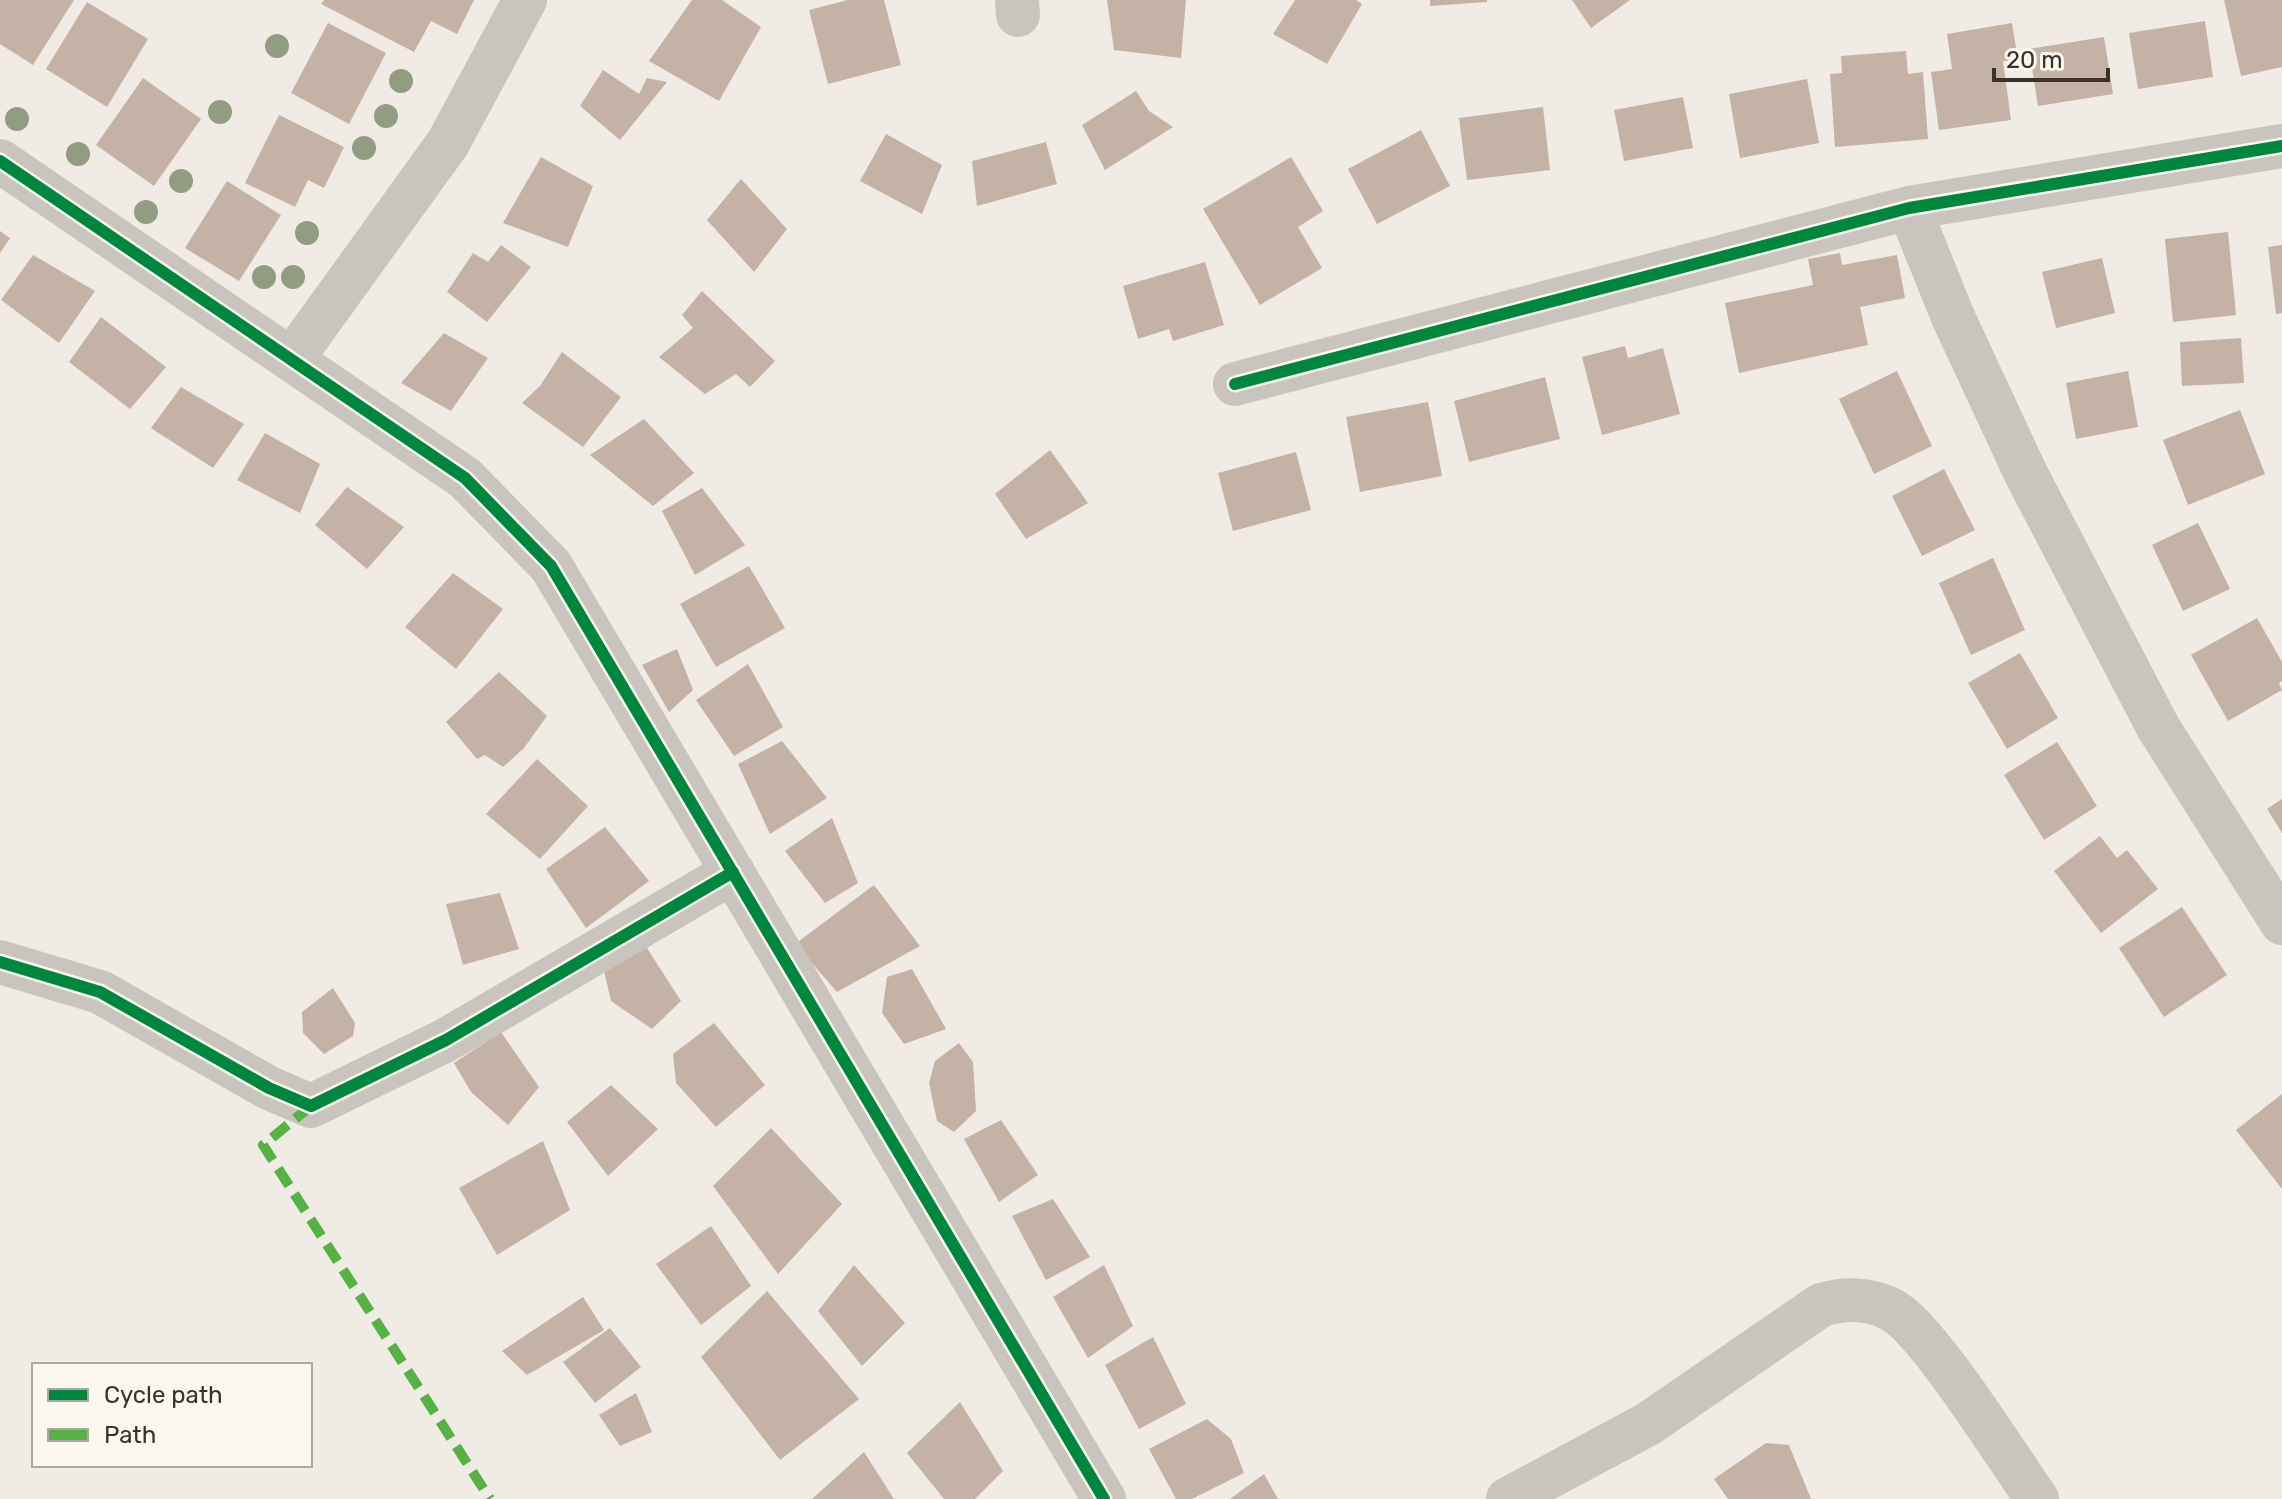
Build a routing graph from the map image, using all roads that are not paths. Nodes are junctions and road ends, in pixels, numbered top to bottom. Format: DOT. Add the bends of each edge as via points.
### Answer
graph roads {
  1 [pos="525,0"];
  2 [pos="2282,146"];
  3 [pos="0,161"];
  4 [pos="1909,208"];
  5 [pos="292,359"];
  6 [pos="1235,384"];
  7 [pos="733,872"];
  8 [pos="2282,923"];
  9 [pos="0,962"];
  10 [pos="1104,1499"];
  11 [pos="1508,1499"];
  12 [pos="2037,1499"];
  1 -- 5 [label="street" via="448,143"];
  2 -- 4 [label="street"];
  3 -- 5 [label="street"];
  4 -- 6 [label="street"];
  4 -- 8 [label="street" via="1953,317 2034,488 2158,727"];
  5 -- 7 [label="street" via="465,478 551,566"];
  7 -- 9 [label="street" via="446,1040 311,1106 269,1088 100,992"];
  7 -- 10 [label="street"];
  11 -- 12 [label="street" via="1648,1424 1821,1305 1844,1300 1867,1301 1896,1312 1958,1386"];
}
